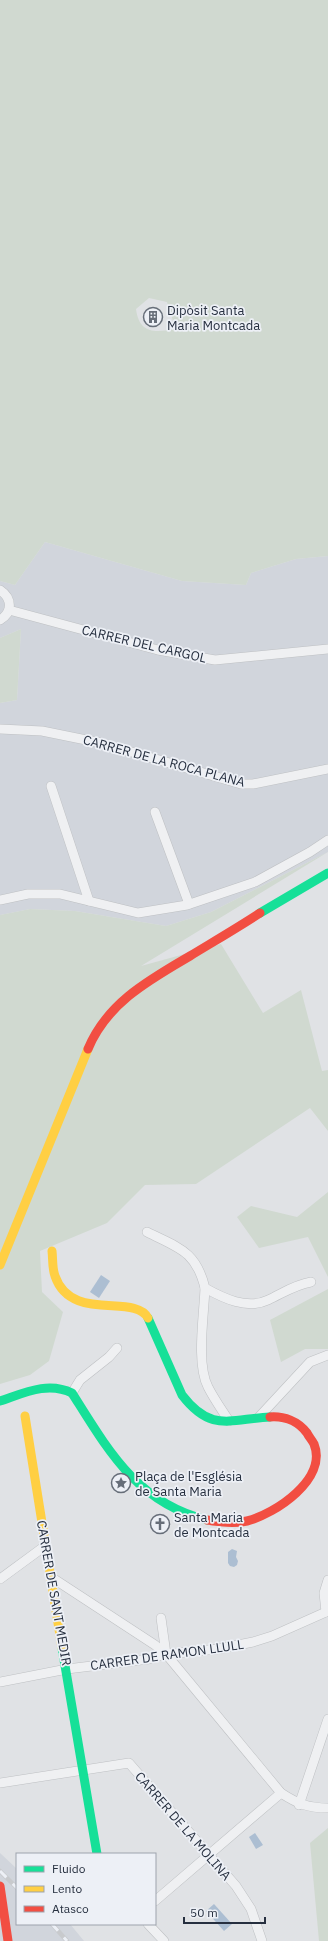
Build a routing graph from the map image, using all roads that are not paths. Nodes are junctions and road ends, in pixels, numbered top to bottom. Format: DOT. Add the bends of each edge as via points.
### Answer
graph roads {
  1 [pos="0,590"];
  2 [pos="9,610"];
  3 [pos="0,620"];
  4 [pos="328,649"];
  5 [pos="0,729"];
  6 [pos="328,769"];
  7 [pos="51,786"];
  8 [pos="155,812"];
  9 [pos="328,840"];
  10 [pos="328,873"];
  11 [pos="0,900"];
  12 [pos="88,901"];
  13 [pos="189,904"];
  14 [pos="147,1232"];
  15 [pos="52,1251"];
  16 [pos="0,1265"];
  17 [pos="310,1282"];
  18 [pos="205,1288"];
  19 [pos="117,1348"];
  20 [pos="328,1355"];
  21 [pos="72,1393"];
  22 [pos="0,1401"];
  23 [pos="25,1416"];
  24 [pos="259,1417"];
  25 [pos="229,1421"];
  26 [pos="45,1546"];
  27 [pos="51,1577"];
  28 [pos="0,1579"];
  29 [pos="328,1580"];
  30 [pos="327,1611"];
  31 [pos="161,1618"];
  32 [pos="166,1654"];
  33 [pos="67,1669"];
  34 [pos="0,1682"];
  35 [pos="328,1719"];
  36 [pos="84,1770"];
  37 [pos="0,1783"];
  38 [pos="281,1794"];
  39 [pos="299,1805"];
  40 [pos="328,1808"];
  41 [pos="97,1853"];
  42 [pos="209,1855"];
  43 [pos="0,1886"];
  44 [pos="156,1900"];
  45 [pos="2,1917"];
  46 [pos="149,1925"];
  47 [pos="8,1941"];
  48 [pos="164,1941"];
  49 [pos="262,1941"];
  1 -- 2 [label="street" via="8,597"];
  2 -- 3 [label="street"];
  2 -- 4 [label="street, CARRER DEL CARGOL" via="158,650 215,660"];
  5 -- 6 [label="street, CARRER DE LA ROCA PLANA" via="42,731 101,743 241,784 253,784"];
  7 -- 12 [label="street"];
  8 -- 13 [label="street"];
  9 -- 13 [label="street" via="255,882"];
  10 -- 16 [label="street" via="139,986 111,1012 93,1037"];
  11 -- 12 [label="street" via="28,894 60,894"];
  12 -- 13 [label="street" via="138,913"];
  14 -- 18 [label="street" via="185,1251 202,1273"];
  15 -- 25 [label="street" via="58,1282 72,1297 86,1304 142,1309 151,1321 187,1403 214,1422"];
  17 -- 18 [label="street" via="297,1284 256,1304 230,1300"];
  18 -- 25 [label="street" via="202,1361 204,1375"];
  19 -- 21 [label="street" via="110,1357 80,1380"];
  20 -- 24 [label="street" via="310,1362"];
  21 -- 22 [label="street" via="61,1387 46,1387"];
  21 -- 24 [label="street" via="120,1465 148,1493 171,1507 223,1522 247,1522 260,1518 293,1498 310,1482 315,1472 318,1463 315,1445 304,1428 297,1422 280,1417"];
  23 -- 26 [label="street, CARRER DE SANT MEDIR"];
  24 -- 25 [label="street"];
  26 -- 27 [label="street, CARRER DE SANT MEDIR"];
  26 -- 28 [label="street"];
  27 -- 32 [label="street"];
  27 -- 33 [label="street, CARRER DE SANT MEDIR"];
  29 -- 30 [label="street" via="324,1593"];
  30 -- 32 [label="street, CARRER DE RAMON LLULL" via="253,1642 218,1649"];
  31 -- 32 [label="street"];
  32 -- 33 [label="street, CARRER DE RAMON LLULL" via="149,1659"];
  32 -- 38 [label="street"];
  33 -- 34 [label="street, CARRER DE RAMON LLULL"];
  33 -- 36 [label="street, CARRER DE SANT MEDIR"];
  35 -- 39 [label="street"];
  36 -- 37 [label="street, CARRER DE LA MOLINA"];
  36 -- 41 [label="street, CARRER DE SANT MEDIR"];
  36 -- 42 [label="street, CARRER DE LA MOLINA" via="129,1763"];
  38 -- 39 [label="street"];
  38 -- 42 [label="street"];
  39 -- 40 [label="street"];
  42 -- 44 [label="street"];
  42 -- 49 [label="street, CARRER DE LA MOLINA" via="236,1886 251,1909"];
  43 -- 45 [label="street"];
  45 -- 47 [label="street"];
  46 -- 48 [label="street"];
}
